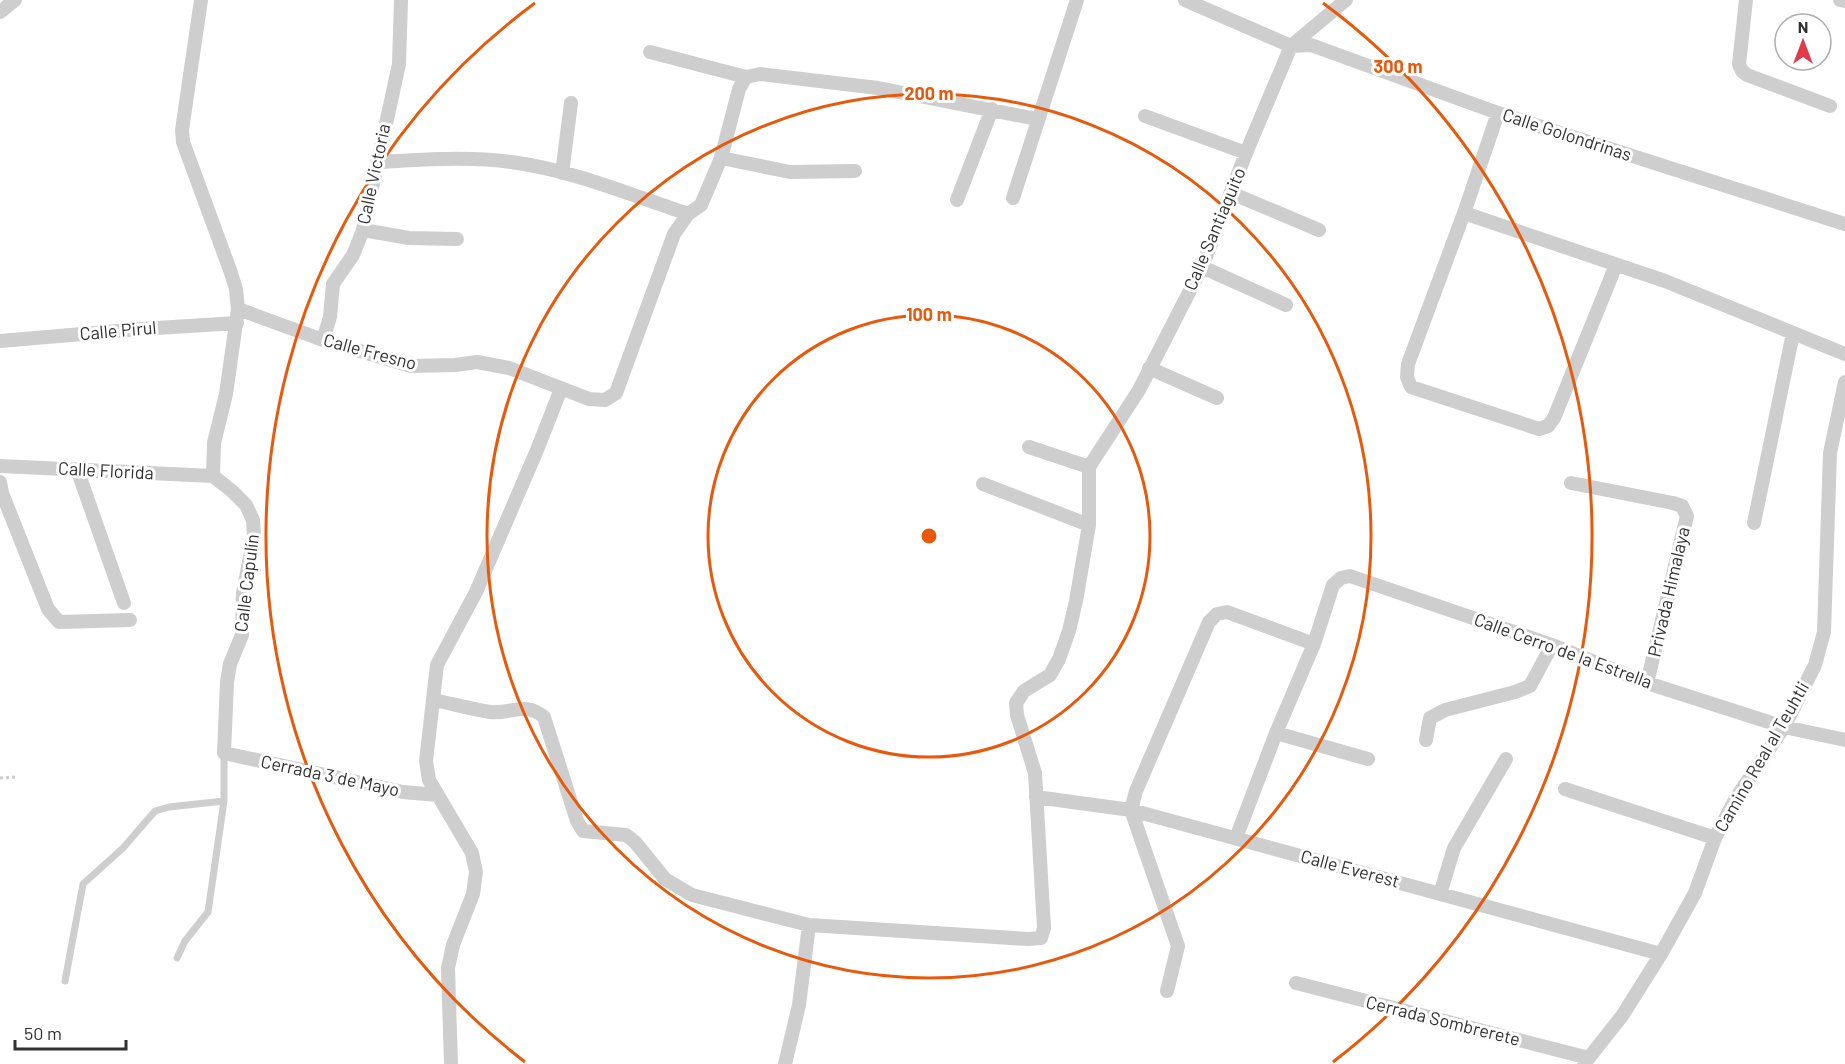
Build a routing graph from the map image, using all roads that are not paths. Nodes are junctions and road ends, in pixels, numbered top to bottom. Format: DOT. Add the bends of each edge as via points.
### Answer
graph roads {
  1 [pos="15,0"];
  2 [pos="201,0"];
  3 [pos="401,0"];
  4 [pos="1077,0"];
  5 [pos="1185,0"];
  6 [pos="1346,0"];
  7 [pos="1746,0"];
  8 [pos="1840,0"];
  9 [pos="1845,1"];
  10 [pos="0,12"];
  11 [pos="1291,46"];
  12 [pos="650,52"];
  13 [pos="746,77"];
  14 [pos="571,103"];
  15 [pos="1830,106"];
  16 [pos="992,109"];
  17 [pos="1498,113"];
  18 [pos="1145,116"];
  19 [pos="1037,119"];
  20 [pos="1246,153"];
  21 [pos="722,158"];
  22 [pos="377,162"];
  23 [pos="855,171"];
  24 [pos="562,173"];
  25 [pos="1231,193"];
  26 [pos="1012,198"];
  27 [pos="957,200"];
  28 [pos="1464,213"];
  29 [pos="688,214"];
  30 [pos="1845,224"];
  31 [pos="363,230"];
  32 [pos="1319,230"];
  33 [pos="457,239"];
  34 [pos="1616,265"];
  35 [pos="1202,267"];
  36 [pos="1286,305"];
  37 [pos="237,316"];
  38 [pos="1793,333"];
  39 [pos="322,340"];
  40 [pos="0,341"];
  41 [pos="1845,354"];
  42 [pos="1149,368"];
  43 [pos="1845,382"];
  44 [pos="561,389"];
  45 [pos="1217,398"];
  46 [pos="1029,447"];
  47 [pos="0,466"];
  48 [pos="1089,467"];
  49 [pos="77,469"];
  50 [pos="213,476"];
  51 [pos="0,482"];
  52 [pos="1571,483"];
  53 [pos="982,484"];
  54 [pos="7,523"];
  55 [pos="1754,523"];
  56 [pos="1089,525"];
  57 [pos="124,603"];
  58 [pos="130,620"];
  59 [pos="1314,644"];
  60 [pos="1552,645"];
  61 [pos="1647,683"];
  62 [pos="434,700"];
  63 [pos="1784,727"];
  64 [pos="1276,733"];
  65 [pos="1426,740"];
  66 [pos="1845,740"];
  67 [pos="224,753"];
  68 [pos="1368,759"];
  69 [pos="1506,759"];
  70 [pos="1565,789"];
  71 [pos="438,795"];
  72 [pos="1036,798"];
  73 [pos="224,801"];
  74 [pos="1131,810"];
  75 [pos="1236,838"];
  76 [pos="1715,838"];
  77 [pos="1440,894"];
  78 [pos="809,925"];
  79 [pos="1661,954"];
  80 [pos="177,958"];
  81 [pos="65,981"];
  82 [pos="1296,983"];
  83 [pos="1167,991"];
  84 [pos="1587,1061"];
  85 [pos="451,1064"];
  86 [pos="785,1064"];
  1 -- 10 [label="street"];
  2 -- 37 [label="street" via="183,142 236,289"];
  3 -- 22 [label="street, Calle Victoria" via="399,64"];
  4 -- 19 [label="street"];
  5 -- 11 [label="street, Calle Golondrinas"];
  6 -- 11 [label="street, Calle Santiaguito"];
  7 -- 15 [label="street" via="1739,64 1742,70"];
  8 -- 9 [label="street"];
  11 -- 17 [label="street, Calle Golondrinas" via="1311,45"];
  11 -- 20 [label="street, Calle Santiaguito"];
  12 -- 13 [label="street"];
  13 -- 16 [label="street" via="760,74 878,88"];
  13 -- 21 [label="street, Calle Fresno" via="739,89"];
  14 -- 24 [label="street"];
  16 -- 19 [label="street"];
  16 -- 27 [label="street"];
  17 -- 28 [label="street"];
  17 -- 30 [label="street, Calle Golondrinas"];
  18 -- 20 [label="street"];
  19 -- 26 [label="street"];
  20 -- 25 [label="street, Calle Santiaguito"];
  21 -- 23 [label="street" via="790,172"];
  21 -- 29 [label="street, Calle Fresno" via="701,205"];
  22 -- 24 [label="street" via="469,159 511,162"];
  22 -- 31 [label="street, Calle Victoria"];
  24 -- 29 [label="street"];
  25 -- 32 [label="street"];
  25 -- 35 [label="street, Calle Santiaguito"];
  28 -- 34 [label="street"];
  28 -- 34 [label="street" via="1408,364 1411,387 1539,429 1548,426"];
  29 -- 44 [label="street, Calle Fresno" via="674,234 616,393 605,400 589,399"];
  31 -- 33 [label="street" via="409,238"];
  31 -- 39 [label="street, Calle Victoria" via="353,255 333,284 330,317"];
  34 -- 38 [label="street" via="1665,280"];
  35 -- 36 [label="street"];
  35 -- 42 [label="street, Calle Santiaguito"];
  37 -- 39 [label="street, Calle Fresno"];
  37 -- 40 [label="street, Calle Pirul"];
  37 -- 50 [label="street" via="226,394 214,443"];
  38 -- 41 [label="street"];
  38 -- 55 [label="street"];
  39 -- 44 [label="street, Calle Fresno" via="411,366 477,362 508,368"];
  42 -- 45 [label="street"];
  42 -- 48 [label="street, Calle Santiaguito"];
  43 -- 63 [label="street, Camino Real al Teuhtli" via="1830,453 1824,632 1815,665"];
  44 -- 62 [label="street" via="476,592 437,665"];
  46 -- 48 [label="street"];
  47 -- 49 [label="street, Calle Florida"];
  48 -- 56 [label="street"];
  49 -- 50 [label="street, Calle Florida"];
  49 -- 57 [label="street"];
  50 -- 67 [label="street, Calle Capulín" via="246,506 253,520 254,536 243,593 242,635 226,682"];
  51 -- 54 [label="street"];
  52 -- 61 [label="street, Privada Himalaya" via="1673,503 1682,506 1687,516"];
  53 -- 56 [label="street"];
  54 -- 58 [label="street" via="48,609 59,622"];
  56 -- 72 [label="street" via="1076,601 1059,659 1050,675 1024,691 1016,703 1035,773"];
  59 -- 60 [label="street, Calle Cerro de la Estrella" via="1333,585 1350,576"];
  59 -- 64 [label="street"];
  59 -- 74 [label="street" via="1227,612 1217,614 1209,622"];
  60 -- 61 [label="street, Calle Cerro de la Estrella"];
  60 -- 65 [label="street" via="1530,686 1445,710 1430,718"];
  61 -- 63 [label="street, Calle Cerro de la Estrella"];
  62 -- 71 [label="street" via="426,761 429,780"];
  62 -- 78 [label="street" via="492,712 535,710 544,717 583,831 626,836 665,879 692,895"];
  63 -- 66 [label="street, Calle Cerro de la Estrella"];
  63 -- 76 [label="street, Camino Real al Teuhtli" via="1736,798"];
  64 -- 68 [label="street"];
  64 -- 75 [label="street"];
  67 -- 71 [label="street, Cerrada 3 de Mayo" via="403,792"];
  67 -- 73 [label="lane, Calle Capulín"];
  69 -- 77 [label="street" via="1454,848"];
  70 -- 76 [label="street"];
  71 -- 85 [label="street" via="472,853 476,872 473,894 448,968"];
  72 -- 74 [label="street, Calle Everest"];
  72 -- 78 [label="street" via="1044,928 1041,938"];
  73 -- 80 [label="lane, Calle Capulín" via="208,912"];
  73 -- 81 [label="lane" via="155,812 83,884"];
  74 -- 75 [label="street, Calle Everest"];
  74 -- 83 [label="street" via="1178,946"];
  75 -- 77 [label="street, Calle Everest"];
  76 -- 79 [label="street, Camino Real al Teuhtli" via="1695,893"];
  77 -- 79 [label="street, Calle Everest"];
  78 -- 86 [label="street" via="799,1005"];
  79 -- 84 [label="street, Camino Real al Teuhtli" via="1622,1016"];
  82 -- 84 [label="street, Cerrada Sombrerete"];
}
